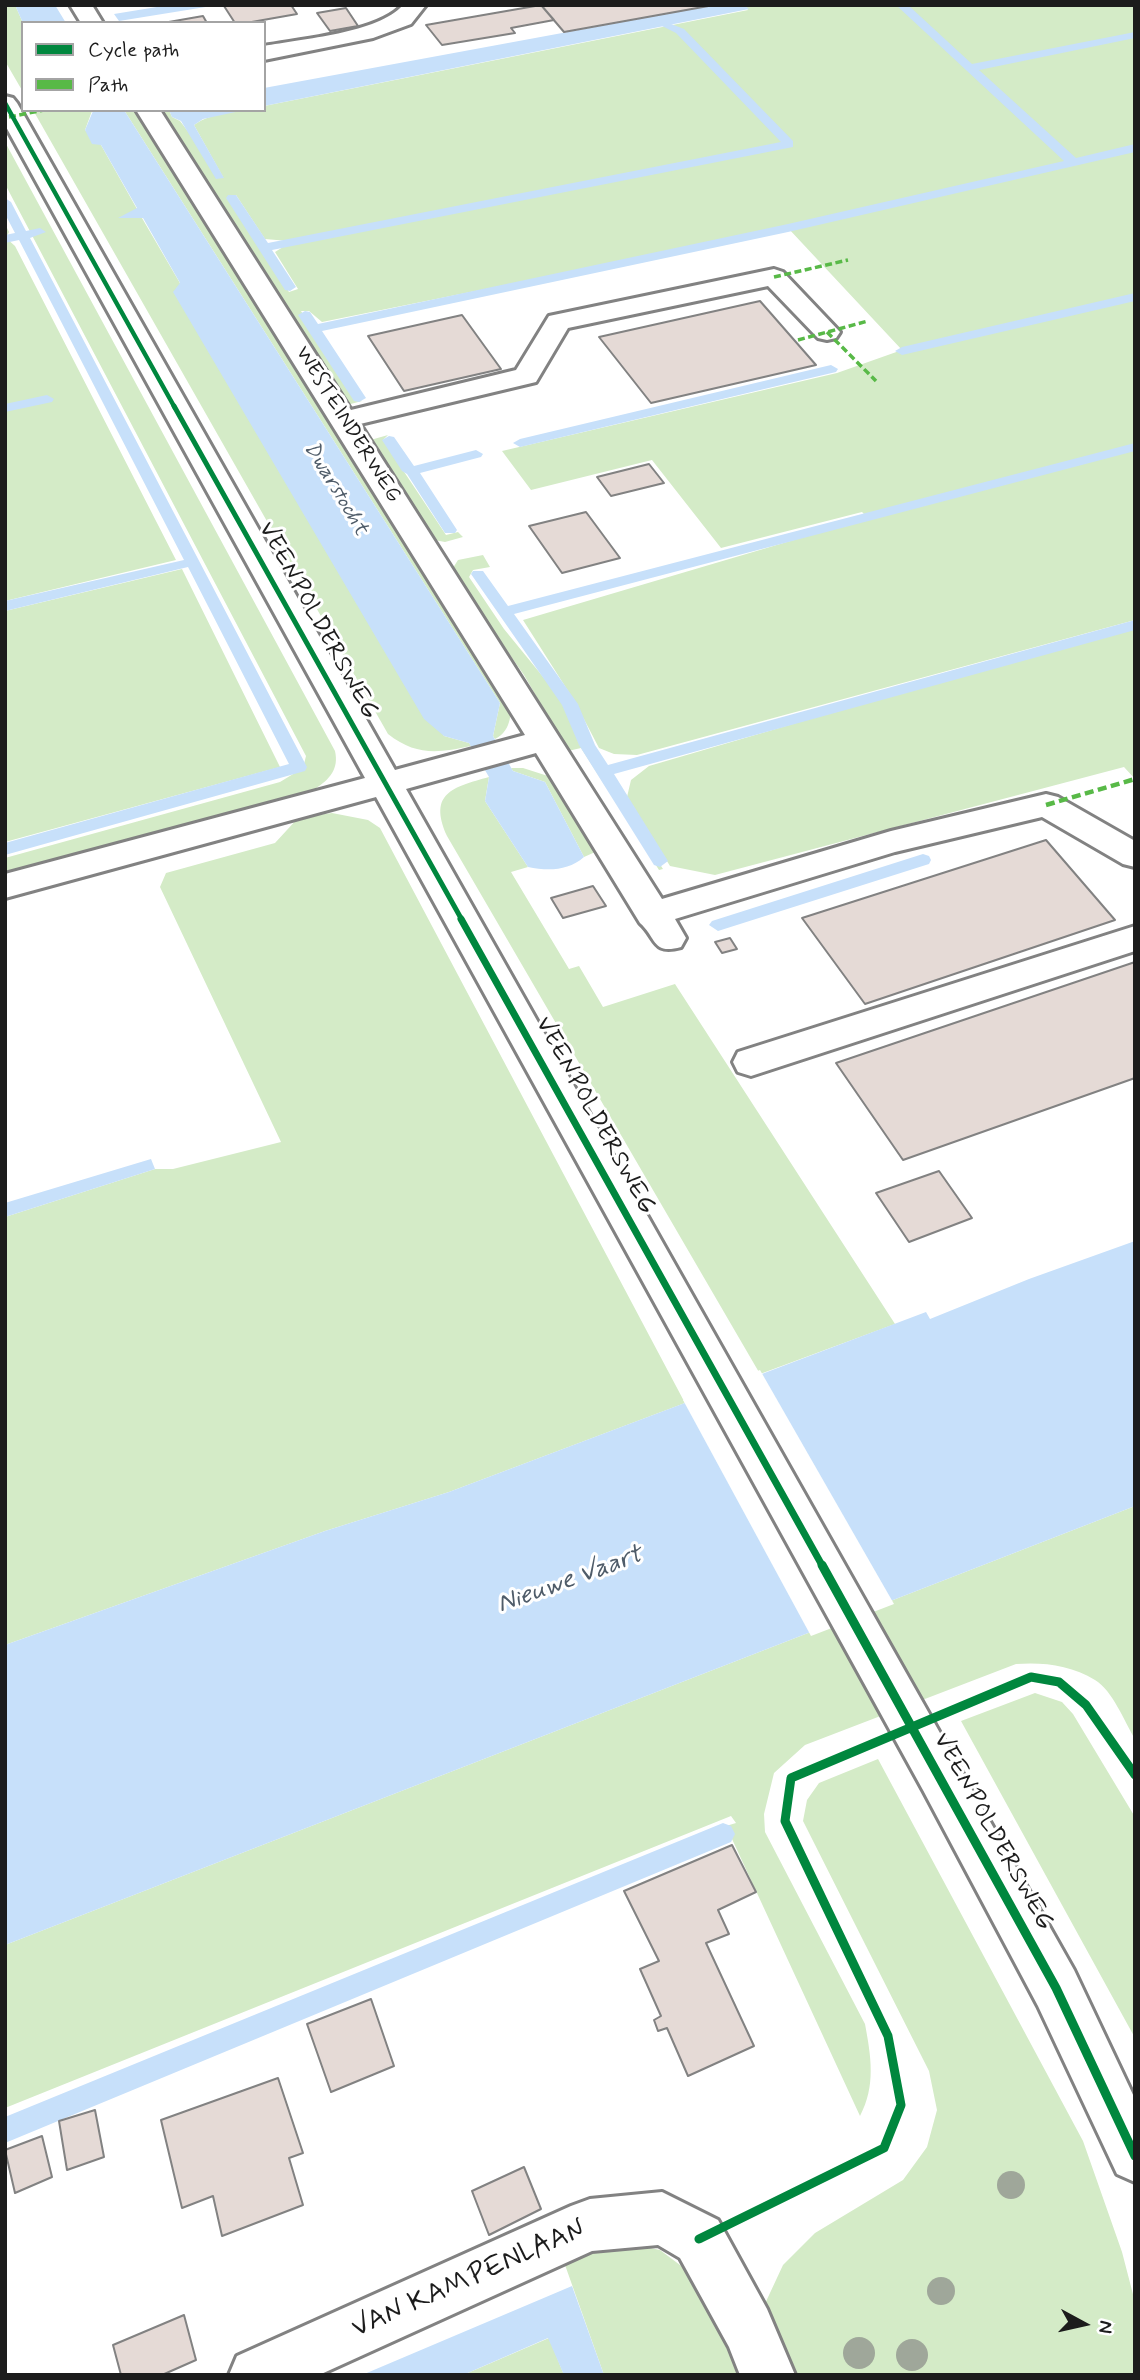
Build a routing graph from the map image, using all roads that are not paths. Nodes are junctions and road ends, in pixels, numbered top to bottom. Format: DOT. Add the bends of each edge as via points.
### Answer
graph roads {
  1 [pos="81,5"];
  2 [pos="415,5"];
  3 [pos="91,21"];
  4 [pos="266,53"];
  5 [pos="5,103"];
  6 [pos="149,112"];
  7 [pos="827,332"];
  8 [pos="344,420"];
  9 [pos="545,740"];
  10 [pos="386,783"];
  11 [pos="1135,856"];
  12 [pos="5,886"];
  13 [pos="1135,938"];
  14 [pos="751,1062"];
  15 [pos="1135,2156"];
  16 [pos="256,2375"];
  17 [pos="768,2375"];
  1 -- 3 [label="street"];
  2 -- 4 [label="street" via="402,19 365,33"];
  5 -- 10 [label="street, VEENPOLDERSWEG"];
  6 -- 8 [label="street, WESTEINDERWEG"];
  7 -- 8 [label="street" via="774,277 558,322 526,376"];
  8 -- 9 [label="street, WESTEINDERWEG"];
  9 -- 10 [label="street"];
  9 -- 11 [label="street, WESTEINDERWEG" via="661,926 891,842 1046,805"];
  10 -- 12 [label="street"];
  10 -- 15 [label="street, VEENPOLDERSWEG" via="939,1774 1056,1989"];
  13 -- 14 [label="street"];
  16 -- 17 [label="street, VAN KAMPENLAAN" via="590,2225 662,2218 699,2239"];
}
